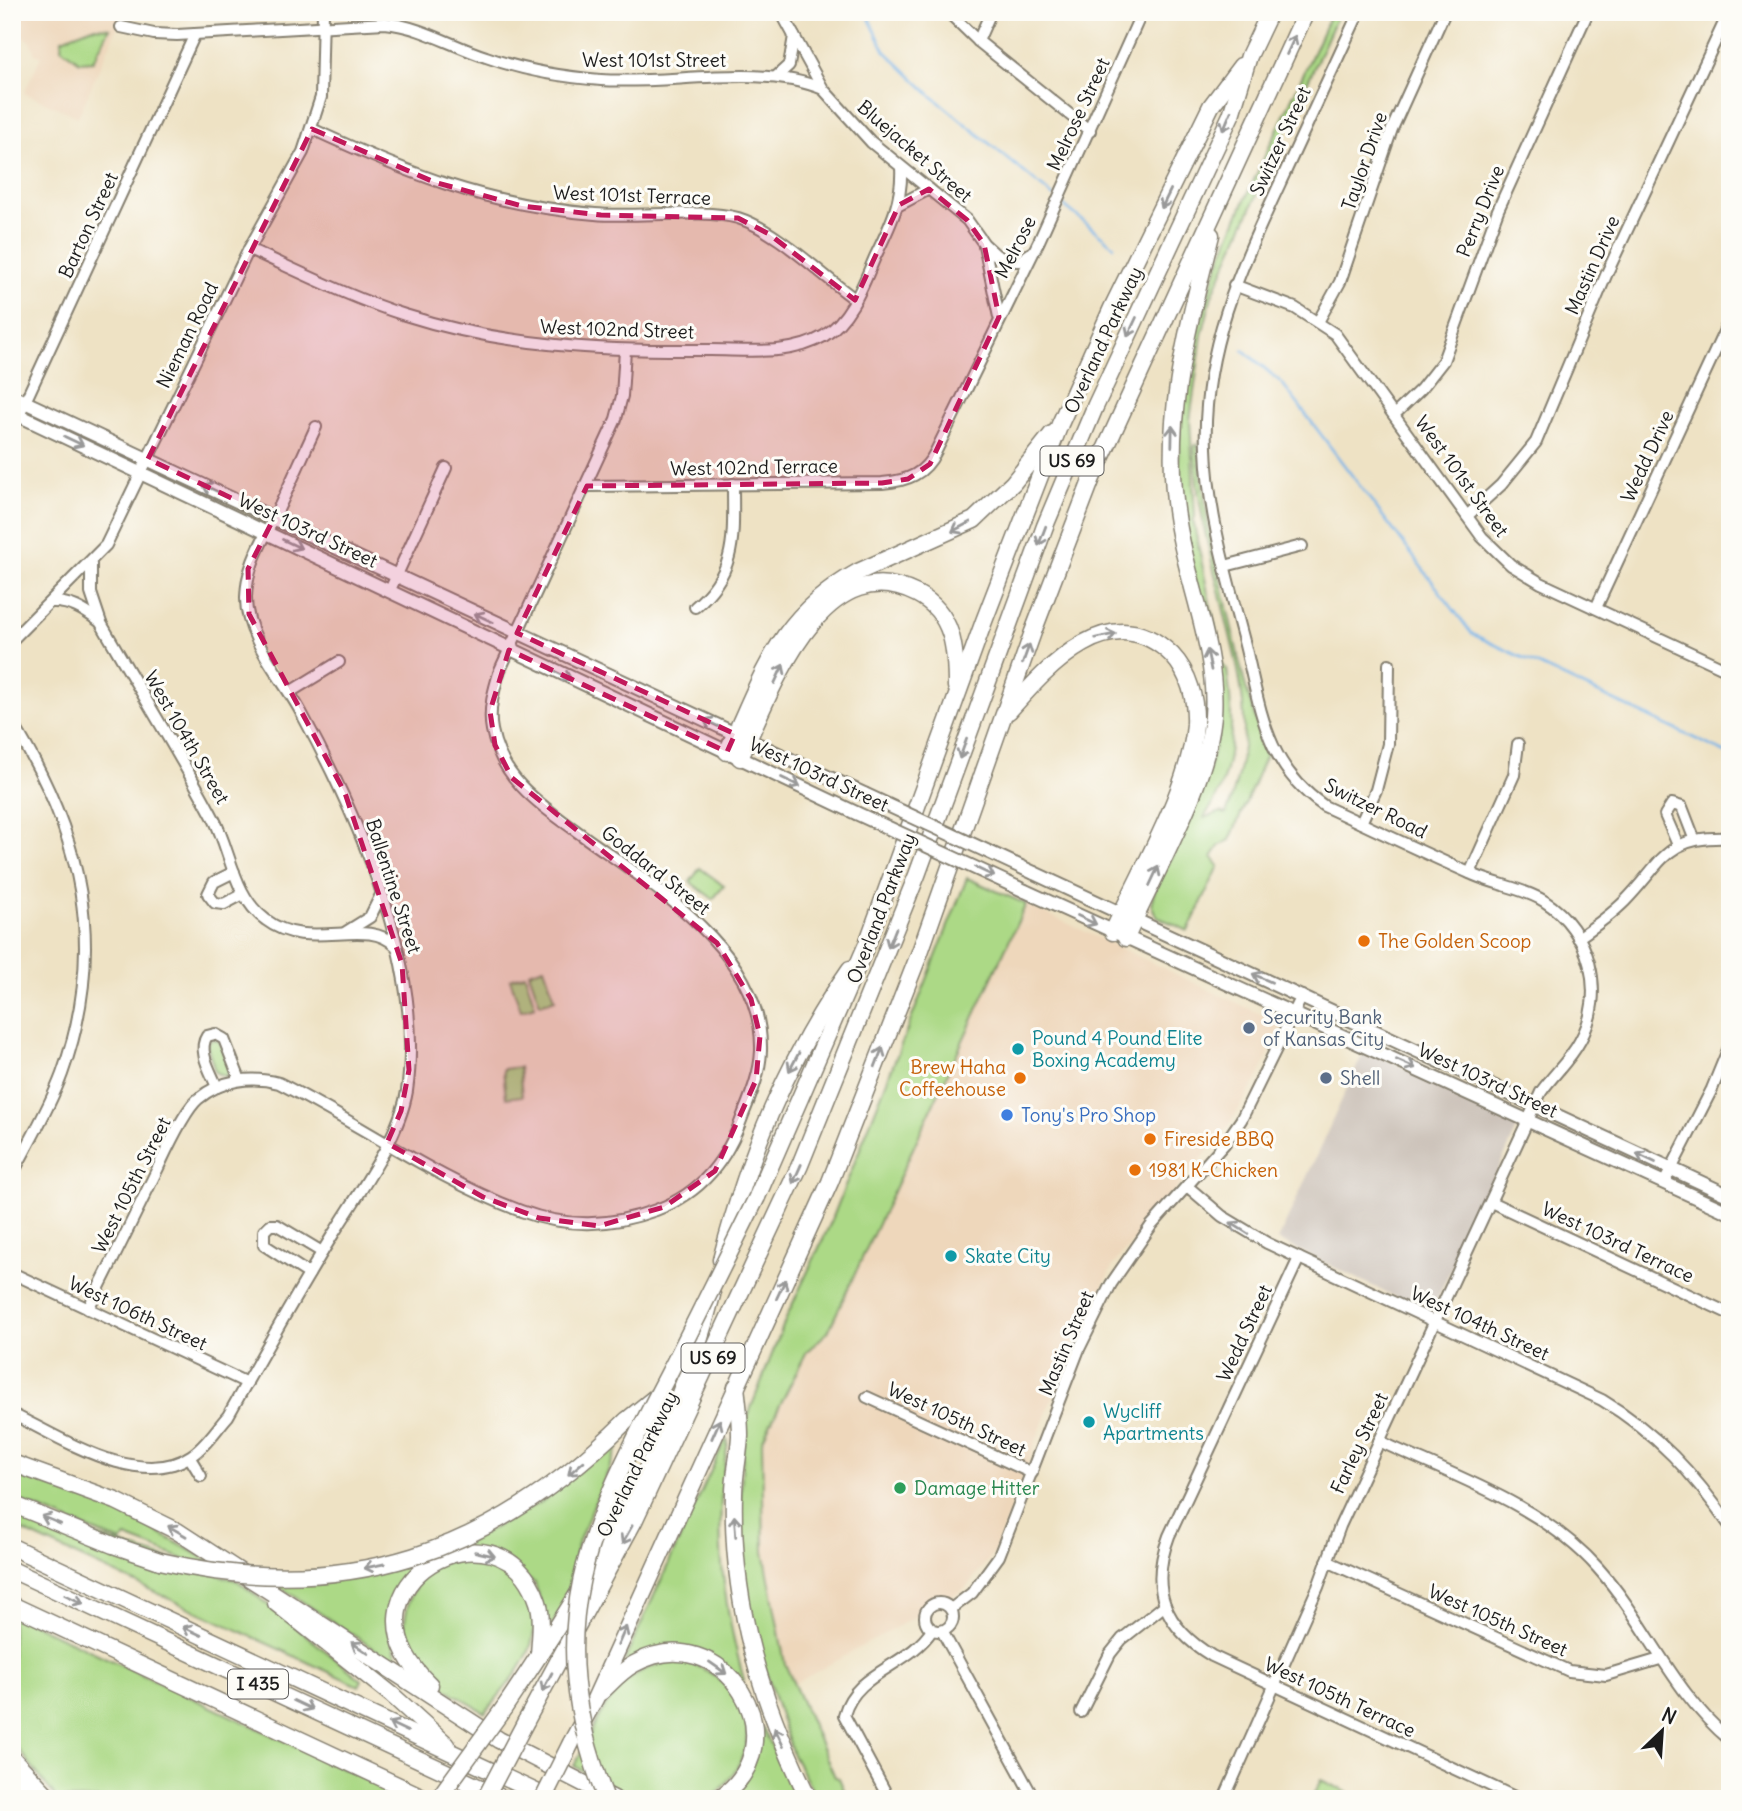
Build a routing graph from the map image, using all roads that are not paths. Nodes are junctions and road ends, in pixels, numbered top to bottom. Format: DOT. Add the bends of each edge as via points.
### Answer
graph roads {
  1 [pos="323,12"];
  2 [pos="781,12"];
  3 [pos="948,12"];
  4 [pos="991,12"];
  5 [pos="1142,12"];
  6 [pos="1270,12"];
  7 [pos="1306,12"];
  8 [pos="1359,12"];
  9 [pos="1445,12"];
  10 [pos="1588,12"];
  11 [pos="1729,12"];
  12 [pos="121,27"];
  13 [pos="324,27"];
  14 [pos="195,34"];
  15 [pos="794,36"];
  16 [pos="978,41"];
  17 [pos="1249,56"];
  18 [pos="777,76"];
  19 [pos="823,89"];
  20 [pos="312,129"];
  21 [pos="1090,131"];
  22 [pos="901,167"];
  23 [pos="929,189"];
  24 [pos="1062,191"];
  25 [pos="1221,196"];
  26 [pos="900,205"];
  27 [pos="984,244"];
  28 [pos="249,249"];
  29 [pos="1033,252"];
  30 [pos="1234,285"];
  31 [pos="855,299"];
  32 [pos="999,317"];
  33 [pos="1730,318"];
  34 [pos="1318,322"];
  35 [pos="625,350"];
  36 [pos="12,396"];
  37 [pos="25,402"];
  38 [pos="16,414"];
  39 [pos="1395,414"];
  40 [pos="1060,424"];
  41 [pos="316,427"];
  42 [pos="12,430"];
  43 [pos="148,459"];
  44 [pos="446,468"];
  45 [pos="141,473"];
  46 [pos="733,484"];
  47 [pos="587,486"];
  48 [pos="1467,516"];
  49 [pos="274,518"];
  50 [pos="267,532"];
  51 [pos="1302,546"];
  52 [pos="91,564"];
  53 [pos="1225,566"];
  54 [pos="396,576"];
  55 [pos="390,590"];
  56 [pos="51,602"];
  57 [pos="695,607"];
  58 [pos="1596,608"];
  59 [pos="101,623"];
  60 [pos="517,633"];
  61 [pos="12,640"];
  62 [pos="509,650"];
  63 [pos="339,662"];
  64 [pos="1389,664"];
  65 [pos="1730,670"];
  66 [pos="290,692"];
  67 [pos="956,698"];
  68 [pos="1002,718"];
  69 [pos="12,722"];
  70 [pos="742,737"];
  71 [pos="1518,744"];
  72 [pos="733,755"];
  73 [pos="1361,822"];
  74 [pos="1694,838"];
  75 [pos="1730,838"];
  76 [pos="1678,845"];
  77 [pos="234,872"];
  78 [pos="1470,873"];
  79 [pos="243,894"];
  80 [pos="381,895"];
  81 [pos="1127,917"];
  82 [pos="340,934"];
  83 [pos="1119,935"];
  84 [pos="1578,938"];
  85 [pos="867,944"];
  86 [pos="398,948"];
  87 [pos="1302,996"];
  88 [pos="1293,1016"];
  89 [pos="1730,1045"];
  90 [pos="240,1080"];
  91 [pos="217,1087"];
  92 [pos="1535,1107"];
  93 [pos="1529,1121"];
  94 [pos="387,1143"];
  95 [pos="1671,1169"];
  96 [pos="12,1175"];
  97 [pos="450,1178"];
  98 [pos="1664,1183"];
  99 [pos="1187,1186"];
  100 [pos="1730,1196"];
  101 [pos="1491,1202"];
  102 [pos="1730,1213"];
  103 [pos="322,1252"];
  104 [pos="1298,1258"];
  105 [pos="13,1273"];
  106 [pos="309,1274"];
  107 [pos="88,1309"];
  108 [pos="1730,1314"];
  109 [pos="1435,1321"];
  110 [pos="247,1383"];
  111 [pos="736,1385"];
  112 [pos="657,1396"];
  113 [pos="867,1397"];
  114 [pos="12,1414"];
  115 [pos="1379,1441"];
  116 [pos="190,1458"];
  117 [pos="12,1462"];
  118 [pos="1032,1473"];
  119 [pos="201,1476"];
  120 [pos="12,1504"];
  121 [pos="1730,1526"];
  122 [pos="12,1547"];
  123 [pos="1327,1561"];
  124 [pos="235,1567"];
  125 [pos="12,1570"];
  126 [pos="12,1605"];
  127 [pos="1165,1605"];
  128 [pos="951,1609"];
  129 [pos="937,1630"];
  130 [pos="539,1657"];
  131 [pos="1660,1659"];
  132 [pos="1274,1685"];
  133 [pos="595,1699"];
  134 [pos="1081,1712"];
  135 [pos="458,1713"];
  136 [pos="1730,1740"];
  137 [pos="460,1756"];
  138 [pos="12,1758"];
  139 [pos="12,1766"];
  140 [pos="29,1799"];
  141 [pos="51,1799"];
  142 [pos="427,1799"];
  143 [pos="438,1799"];
  144 [pos="485,1799"];
  145 [pos="504,1799"];
  146 [pos="543,1799"];
  147 [pos="551,1799"];
  148 [pos="606,1799"];
  149 [pos="614,1799"];
  150 [pos="718,1799"];
  151 [pos="809,1799"];
  152 [pos="889,1799"];
  153 [pos="1034,1799"];
  154 [pos="1224,1799"];
  155 [pos="1519,1799"];
  1 -- 13 [label="street, Nieman Road"];
  2 -- 15 [label="street, Bluejacket Street"];
  3 -- 16 [label="street"];
  4 -- 16 [label="street"];
  5 -- 21 [label="street, Melrose Street"];
  6 -- 17 [label="highway, Overland Parkway / US 69"];
  25 -- 7 [label="highway, US 69, one-way"];
  8 -- 30 [label="street, Switzer Street"];
  9 -- 34 [label="street, Taylor Drive" via="1392,129 1340,282"];
  10 -- 39 [label="street, Perry Drive" via="1498,210 1443,361"];
  11 -- 48 [label="street, Mastin Drive" via="1607,273 1535,442 1514,471"];
  12 -- 14 [label="street, West 101st Street" via="154,34"];
  13 -- 14 [label="street, West 101st Street"];
  13 -- 18 [label="street, West 101st Street" via="401,24 487,58 589,79"];
  13 -- 20 [label="street, Nieman Road" via="324,76"];
  14 -- 37 [label="street, Barton Street"];
  15 -- 18 [label="street" via="789,65"];
  15 -- 19 [label="street, Bluejacket Street"];
  16 -- 21 [label="street"];
  17 -- 40 [label="highway, one-way" via="1211,106"];
  17 -- 144 [label="highway, Overland Parkway / US 69, one-way, bridge" via="1231,115 1050,514 917,875 800,1165 634,1521"];
  18 -- 19 [label="street, West 101st Street"];
  19 -- 22 [label="street, Bluejacket Street"];
  20 -- 28 [label="street, Nieman Road"];
  20 -- 31 [label="street, West 101st Terrace" via="434,183 522,206 601,215 738,218 769,234"];
  21 -- 24 [label="street, Melrose Street"];
  22 -- 23 [label="street, Bluejacket Street"];
  22 -- 26 [label="street"];
  23 -- 26 [label="street"];
  23 -- 27 [label="street, Bluejacket Street" via="967,220"];
  24 -- 29 [label="street, Melrose"];
  68 -- 25 [label="highway, US 69, one-way" via="1092,478"];
  81 -- 25 [label="highway, one-way" via="1200,774 1212,723 1209,658 1177,522 1172,431 1184,341"];
  26 -- 31 [label="street, West 102nd Street"];
  27 -- 29 [label="street, Bluejacket Street" via="1009,261 1020,261"];
  27 -- 32 [label="street, Bluejacket Street"];
  28 -- 35 [label="street, West 102nd Street" via="359,298 433,323 539,344"];
  28 -- 43 [label="street, Nieman Road"];
  29 -- 32 [label="street, Melrose"];
  30 -- 34 [label="street, West 101st Street" via="1296,308"];
  30 -- 53 [label="street, Switzer Road" via="1213,355 1206,415 1210,494"];
  31 -- 35 [label="street, West 102nd Street" via="832,330 792,348"];
  32 -- 46 [label="street, West 102nd Terrace" via="930,464 919,473 882,483"];
  33 -- 58 [label="street, Wedd Drive"];
  34 -- 39 [label="street, West 101st Street" via="1348,348"];
  35 -- 47 [label="street, Goddard Street" via="616,419"];
  36 -- 37 [label="main road, West 103rd Street"];
  37 -- 38 [label="street, Barton Street"];
  37 -- 43 [label="main road, West 103rd Street"];
  38 -- 42 [label="street, Barton Street"];
  38 -- 45 [label="main road, West 103rd Street, one-way"];
  39 -- 48 [label="street, West 101st Street"];
  40 -- 67 [label="highway"];
  40 -- 70 [label="highway, one-way" via="1013,483 974,520 858,572 800,615 780,640"];
  41 -- 49 [label="street, Ballentine Street"];
  43 -- 45 [label="street, Nieman Road"];
  49 -- 43 [label="main road, West 103rd Street, one-way"];
  44 -- 54 [label="street"];
  45 -- 50 [label="main road, West 103rd Street"];
  45 -- 52 [label="street, Nieman Road" via="119,523"];
  46 -- 47 [label="street, West 102nd Terrace"];
  46 -- 57 [label="street" via="733,542 727,566 718,586"];
  47 -- 60 [label="street, Goddard Street"];
  48 -- 58 [label="street, West 101st Street" via="1511,565"];
  49 -- 50 [label="street, Ballentine Street"];
  49 -- 54 [label="main road, West 103rd Street"];
  50 -- 55 [label="main road, West 103rd Street, one-way"];
  50 -- 66 [label="street, Ballentine Street" via="248,569 245,600 255,632"];
  51 -- 53 [label="street"];
  52 -- 56 [label="street, Nieman Road"];
  52 -- 59 [label="street, West 104th Street" via="91,593"];
  53 -- 73 [label="street, Switzer Road" via="1276,756 1307,794"];
  54 -- 55 [label="street"];
  60 -- 54 [label="main road, West 103rd Street, one-way"];
  55 -- 62 [label="main road, West 103rd Street"];
  56 -- 59 [label="street, West 104th Street" via="76,606"];
  56 -- 61 [label="street, Nieman Road"];
  58 -- 65 [label="street, West 101st Street"];
  59 -- 77 [label="street, West 104th Street" via="214,820"];
  60 -- 62 [label="street, Goddard Street"];
  70 -- 60 [label="main road, West 103rd Street, one-way"];
  62 -- 72 [label="main road, West 103rd Street, one-way"];
  62 -- 97 [label="street, Goddard Street" via="490,710 495,745 512,778 686,913 717,943 751,999 760,1036 760,1066 735,1137 715,1171 664,1208 599,1226 540,1218 483,1197"];
  63 -- 66 [label="street"];
  64 -- 73 [label="street" via="1384,768"];
  66 -- 80 [label="street, Ballentine Street" via="345,793"];
  70 -- 67 [label="highway, one-way" via="805,630 835,603 874,586 909,590 926,599 943,617 956,649"];
  67 -- 85 [label="highway"];
  68 -- 81 [label="highway, one-way" via="1047,668 1099,637 1121,633 1144,638 1161,646 1183,669 1195,707 1191,747"];
  111 -- 68 [label="highway, US 69, one-way" via="830,1182 920,952"];
  69 -- 96 [label="street" via="46,780 68,835 82,893 86,952 71,1049 54,1095"];
  70 -- 72 [label="highway"];
  70 -- 81 [label="main road, West 103rd Street, bridge"];
  71 -- 78 [label="street" via="1514,775"];
  72 -- 83 [label="main road, West 103rd Street, one-way, bridge"];
  73 -- 78 [label="street, Switzer Road"];
  74 -- 75 [label="street"];
  74 -- 76 [label="street"];
  74 -- 76 [label="street" via="1682,807 1672,804 1665,815"];
  76 -- 84 [label="street" via="1654,865 1624,902"];
  77 -- 79 [label="street, West 104th Street"];
  77 -- 79 [label="street" via="214,882 208,894 215,904"];
  78 -- 84 [label="street, Switzer Road" via="1544,901 1569,923"];
  79 -- 82 [label="street, West 104th Street" via="251,907 278,928 296,935"];
  80 -- 82 [label="street" via="370,917"];
  80 -- 86 [label="street, Ballentine Street"];
  81 -- 83 [label="highway"];
  87 -- 81 [label="main road, West 103rd Street, one-way"];
  82 -- 86 [label="street, West 104th Street" via="376,934"];
  83 -- 88 [label="main road, West 103rd Street"];
  84 -- 92 [label="street, Switzer Road" via="1592,970 1592,1008 1580,1041"];
  85 -- 112 [label="highway, bridge" via="757,1196"];
  85 -- 130 [label="highway, one-way" via="827,1002 760,1133 685,1384 632,1497"];
  86 -- 94 [label="street, Ballentine Street" via="409,1070 401,1111"];
  87 -- 88 [label="street, Mastin Street"];
  87 -- 92 [label="main road, West 103rd Street"];
  88 -- 93 [label="main road, West 103rd Street, one-way"];
  88 -- 99 [label="street, Mastin Street" via="1241,1120"];
  89 -- 95 [label="street"];
  90 -- 91 [label="street, West 105th Street"];
  90 -- 91 [label="street" via="223,1039 207,1036 202,1043 204,1055"];
  90 -- 94 [label="street, West 105th Street" via="256,1077 279,1083"];
  91 -- 107 [label="street, West 105th Street" via="197,1100 175,1133"];
  92 -- 93 [label="street, Farley Street"];
  95 -- 92 [label="main road, West 103rd Street, one-way"];
  93 -- 98 [label="main road, West 103rd Street"];
  93 -- 101 [label="street, Farley Street"];
  94 -- 97 [label="street, West 105th Street"];
  94 -- 103 [label="street, Ballentine Street"];
  95 -- 98 [label="street"];
  95 -- 100 [label="main road, West 103rd Street"];
  98 -- 102 [label="main road, West 103rd Street"];
  104 -- 99 [label="street, West 104th Street, one-way" via="1240,1229"];
  99 -- 118 [label="street, Mastin Street" via="1149,1228 1111,1284 1083,1339"];
  101 -- 108 [label="street, West 103rd Terrace"];
  101 -- 109 [label="street, Farley Street"];
  103 -- 106 [label="street, Ballentine Street"];
  103 -- 106 [label="street" via="277,1225 264,1231 264,1245"];
  104 -- 109 [label="street, West 104th Street"];
  104 -- 127 [label="street, Wedd Street" via="1169,1536 1159,1578"];
  105 -- 107 [label="street, West 106th Street"];
  106 -- 110 [label="street, Ballentine Street"];
  107 -- 110 [label="street, West 106th Street"];
  109 -- 115 [label="street, Farley Street"];
  109 -- 121 [label="street, West 104th Street" via="1626,1414 1688,1468"];
  110 -- 116 [label="street, Ballentine Street" via="228,1416"];
  133 -- 111 [label="highway, US 69, one-way"];
  151 -- 111 [label="highway, one-way" via="776,1731 746,1630 735,1521 740,1434"];
  112 -- 120 [label="highway, one-way, bridge" via="548,1491 495,1523 429,1551 354,1570 296,1576 225,1573 160,1561"];
  112 -- 148 [label="highway, bridge" via="596,1523 576,1606 578,1700"];
  113 -- 118 [label="street, West 105th Street"];
  114 -- 116 [label="street" via="121,1464 156,1466"];
  115 -- 123 [label="street, Farley Street"];
  115 -- 131 [label="street" via="1515,1505 1553,1528 1615,1588"];
  116 -- 119 [label="street"];
  124 -- 117 [label="highway, one-way" via="145,1513"];
  118 -- 128 [label="street, Mastin Street" via="999,1556 972,1593"];
  137 -- 122 [label="highway, I 435, one-way"];
  123 -- 131 [label="street, West 105th Street" via="1569,1671 1606,1675"];
  123 -- 132 [label="street, Farley Street"];
  135 -- 124 [label="highway, one-way"];
  124 -- 137 [label="highway"];
  125 -- 145 [label="highway, I 435, one-way"];
  126 -- 142 [label="highway"];
  127 -- 132 [label="street, West 105th Terrace" via="1175,1627 1193,1645"];
  127 -- 134 [label="street" via="1110,1654"];
  128 -- 129 [label="street" via="952,1622"];
  128 -- 129 [label="street" via="939,1602 927,1608 925,1623"];
  129 -- 152 [label="street" via="908,1657 863,1682 849,1698 844,1715"];
  129 -- 153 [label="street"];
  135 -- 130 [label="highway, one-way" via="414,1670 397,1635 405,1589 431,1562 451,1553 472,1551 496,1556 516,1568 538,1602"];
  130 -- 143 [label="highway, bridge"];
  131 -- 136 [label="street" via="1696,1708"];
  132 -- 154 [label="street, Farley Street"];
  132 -- 155 [label="street, West 105th Terrace"];
  133 -- 146 [label="highway, US 69, bridge"];
  133 -- 150 [label="highway, one-way" via="633,1664 662,1654 697,1656 727,1673 748,1704 753,1742 744,1773"];
  135 -- 149 [label="highway" via="539,1763"];
  137 -- 147 [label="highway, I 435"];
  138 -- 141 [label="highway"];
  139 -- 140 [label="highway"];
}
